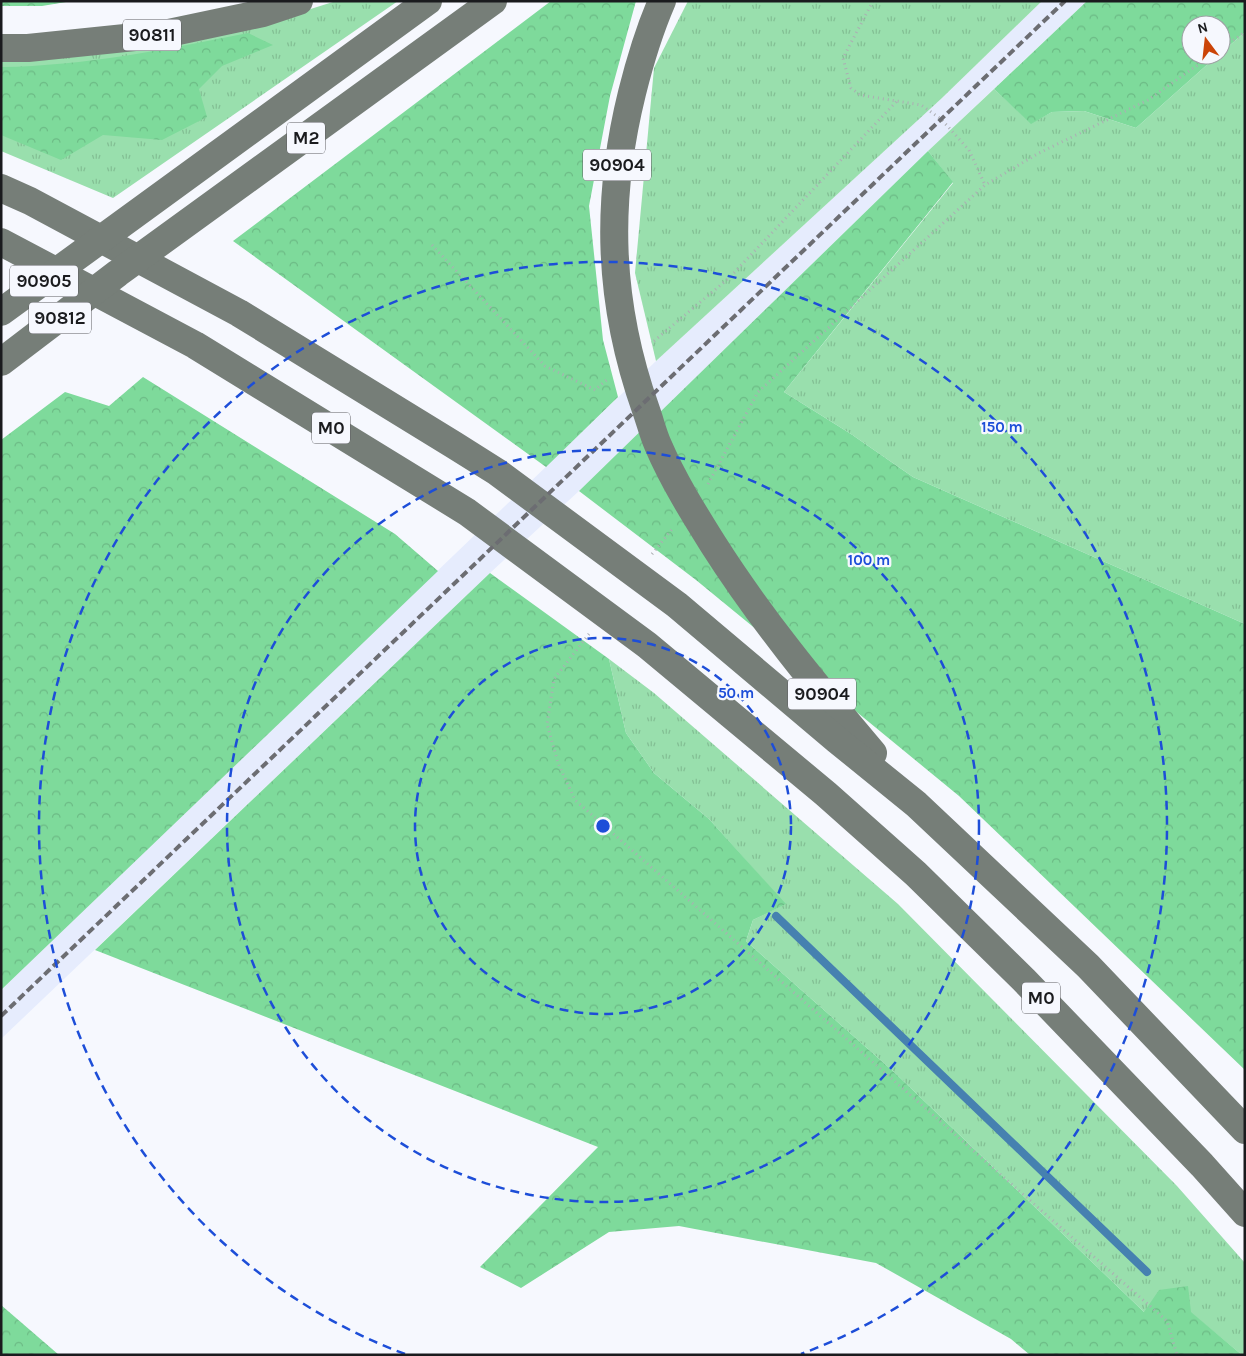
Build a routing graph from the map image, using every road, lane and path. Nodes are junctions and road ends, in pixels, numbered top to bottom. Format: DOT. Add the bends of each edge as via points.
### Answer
graph roads {
  1 [pos="298,1"];
  2 [pos="428,1"];
  3 [pos="493,1"];
  4 [pos="662,1"];
  5 [pos="873,1"];
  6 [pos="1245,32"];
  7 [pos="1231,42"];
  8 [pos="1,48"];
  9 [pos="897,101"];
  10 [pos="985,185"];
  11 [pos="1,188"];
  12 [pos="1,242"];
  13 [pos="432,245"];
  14 [pos="86,250"];
  15 [pos="118,273"];
  16 [pos="1,312"];
  17 [pos="635,341"];
  18 [pos="1,362"];
  19 [pos="610,378"];
  20 [pos="916,804"];
  21 [pos="1245,1130"];
  22 [pos="1245,1213"];
  1 -- 8 [label="highway, 90811" via="263,14 164,34"];
  2 -- 14 [label="highway, M2"];
  3 -- 15 [label="highway, M2"];
  4 -- 17 [label="highway, 90904" via="650,27 635,82 616,170 614,266"];
  5 -- 9 [label="path" via="843,58 855,92"];
  6 -- 7 [label="path"];
  9 -- 10 [label="path" via="921,105 941,118 969,150"];
  9 -- 17 [label="path" via="729,278"];
  11 -- 20 [label="highway, M0" via="239,313 497,472 677,606"];
  12 -- 22 [label="highway, M0" via="195,345 467,512 648,644 916,874 1024,980"];
  13 -- 19 [label="path" via="545,366 595,390"];
  14 -- 16 [label="highway, 90905"];
  15 -- 18 [label="highway, 90812"];
  17 -- 20 [label="highway, 90904" via="637,386 675,481 735,579 774,632"];
  20 -- 21 [label="highway, M0" via="1088,966"];
}
